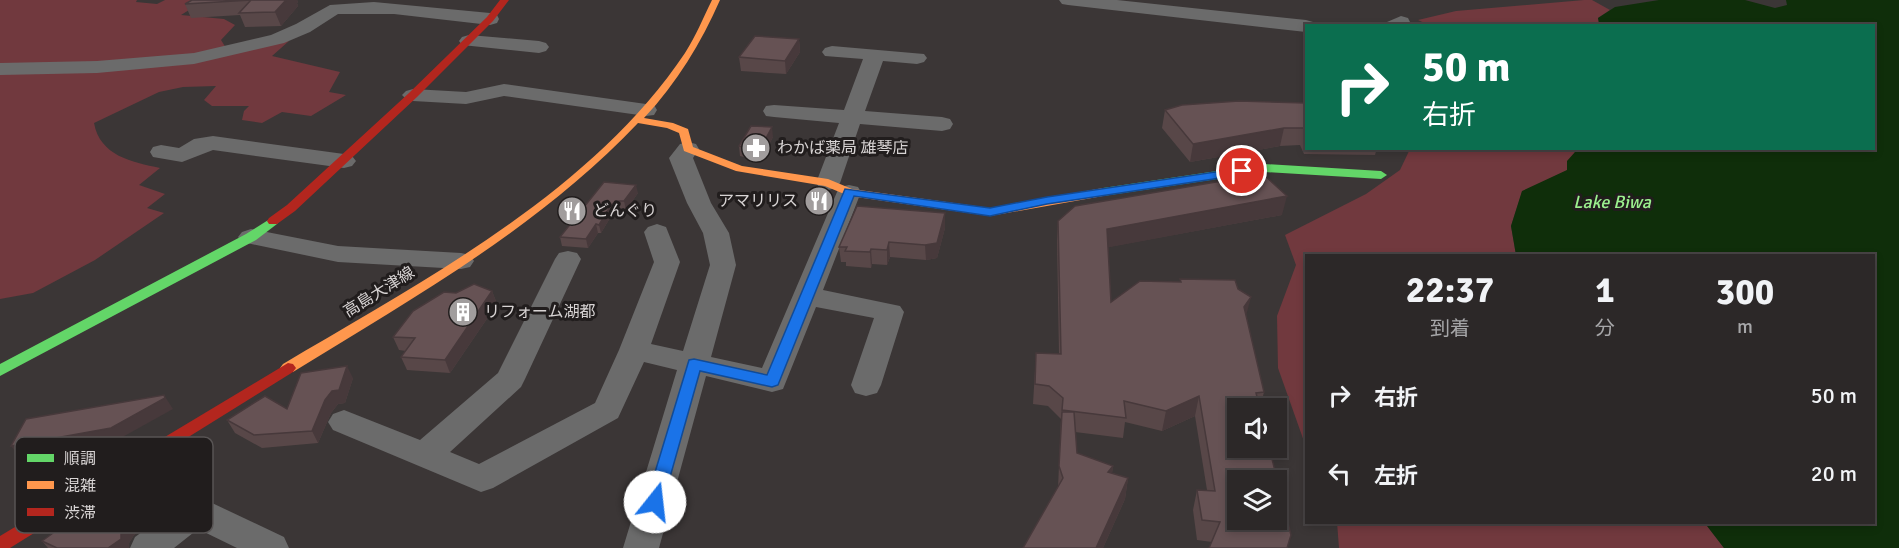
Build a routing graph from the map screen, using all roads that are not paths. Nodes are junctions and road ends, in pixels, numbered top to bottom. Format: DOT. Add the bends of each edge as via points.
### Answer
graph roads {
  1 [pos="505,0"];
  2 [pos="716,0"];
  3 [pos="1068,0"];
  4 [pos="1163,11"];
  5 [pos="490,19"];
  6 [pos="1305,26"];
  7 [pos="469,41"];
  8 [pos="539,47"];
  9 [pos="832,52"];
  10 [pos="875,54"];
  11 [pos="917,58"];
  12 [pos="0,69"];
  13 [pos="413,95"];
  14 [pos="774,111"];
  15 [pos="642,115"];
  16 [pos="851,116"];
  17 [pos="942,124"];
  18 [pos="688,149"];
  19 [pos="161,152"];
  20 [pos="344,161"];
  21 [pos="1381,175"];
  22 [pos="839,187"];
  23 [pos="657,232"];
  24 [pos="251,237"];
  25 [pos="568,260"];
  26 [pos="461,261"];
  27 [pos="807,296"];
  28 [pos="634,350"];
  29 [pos="694,364"];
  30 [pos="0,371"];
  31 [pos="866,385"];
  32 [pos="344,422"];
  33 [pos="176,437"];
  34 [pos="424,456"];
  35 [pos="213,521"];
  36 [pos="21,533"];
  37 [pos="168,533"];
  38 [pos="0,546"];
  39 [pos="148,548"];
  40 [pos="271,548"];
  41 [pos="641,548"];
  1 -- 5 [label="street"];
  2 -- 15 [label="street, 高島大津線" via="688,55"];
  3 -- 4 [label="street"];
  4 -- 6 [label="street"];
  5 -- 7 [label="street"];
  5 -- 12 [label="street" via="366,7 332,10 286,35 216,54 153,64"];
  7 -- 8 [label="street"];
  7 -- 13 [label="street"];
  9 -- 10 [label="street"];
  10 -- 11 [label="street"];
  10 -- 16 [label="street"];
  13 -- 15 [label="street" via="466,98 504,90"];
  13 -- 20 [label="street"];
  14 -- 16 [label="street"];
  15 -- 18 [label="street" via="684,131"];
  15 -- 26 [label="street, 高島大津線" via="568,186"];
  16 -- 17 [label="street"];
  16 -- 22 [label="street"];
  18 -- 22 [label="street" via="740,169"];
  18 -- 29 [label="street" via="681,158 716,233 723,265"];
  19 -- 20 [label="street" via="182,155 202,144 213,143"];
  20 -- 24 [label="street"];
  21 -- 22 [label="street" via="1264,168 1058,198 990,212"];
  22 -- 27 [label="street"];
  23 -- 28 [label="street" via="667,262"];
  24 -- 26 [label="street" via="338,254"];
  24 -- 30 [label="street"];
  25 -- 34 [label="street" via="510,379"];
  26 -- 33 [label="street, 高島大津線"];
  27 -- 29 [label="street" via="772,381"];
  27 -- 31 [label="street" via="890,312"];
  28 -- 29 [label="street"];
  28 -- 34 [label="street" via="608,410 481,479"];
  29 -- 41 [label="street"];
  32 -- 34 [label="street"];
  35 -- 40 [label="street"];
  36 -- 38 [label="street, 高島大津線"];
  37 -- 39 [label="street"];
}
